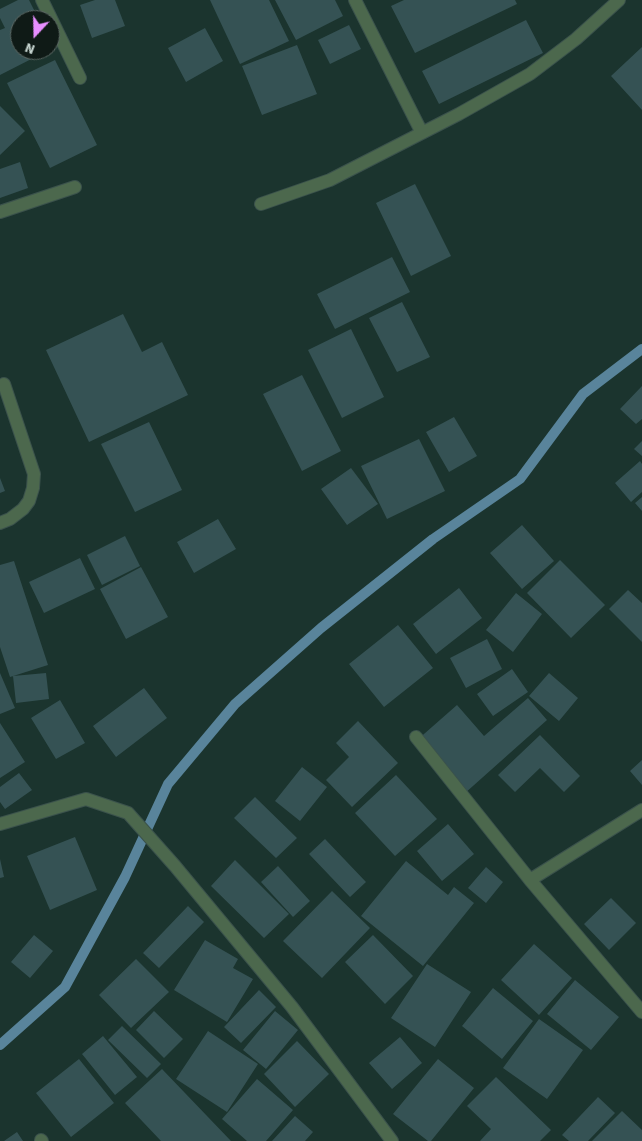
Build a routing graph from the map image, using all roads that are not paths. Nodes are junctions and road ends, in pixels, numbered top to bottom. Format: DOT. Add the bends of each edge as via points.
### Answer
graph roads {
  1 [pos="42,0"];
  2 [pos="355,0"];
  3 [pos="619,0"];
  4 [pos="80,78"];
  5 [pos="422,133"];
  6 [pos="75,187"];
  7 [pos="262,204"];
  8 [pos="0,212"];
  9 [pos="4,384"];
  10 [pos="0,523"];
  11 [pos="416,737"];
  12 [pos="642,810"];
  13 [pos="0,824"];
  14 [pos="530,880"];
  15 [pos="642,1012"];
  16 [pos="392,1141"];
  1 -- 4 [label="street"];
  2 -- 5 [label="street"];
  3 -- 5 [label="street" via="530,74"];
  5 -- 7 [label="street" via="330,180"];
  6 -- 8 [label="street"];
  9 -- 10 [label="street" via="34,474 29,501 10,519"];
  11 -- 14 [label="street"];
  12 -- 14 [label="street"];
  13 -- 16 [label="street" via="86,798 128,813 292,1007"];
  14 -- 15 [label="street"];
}
